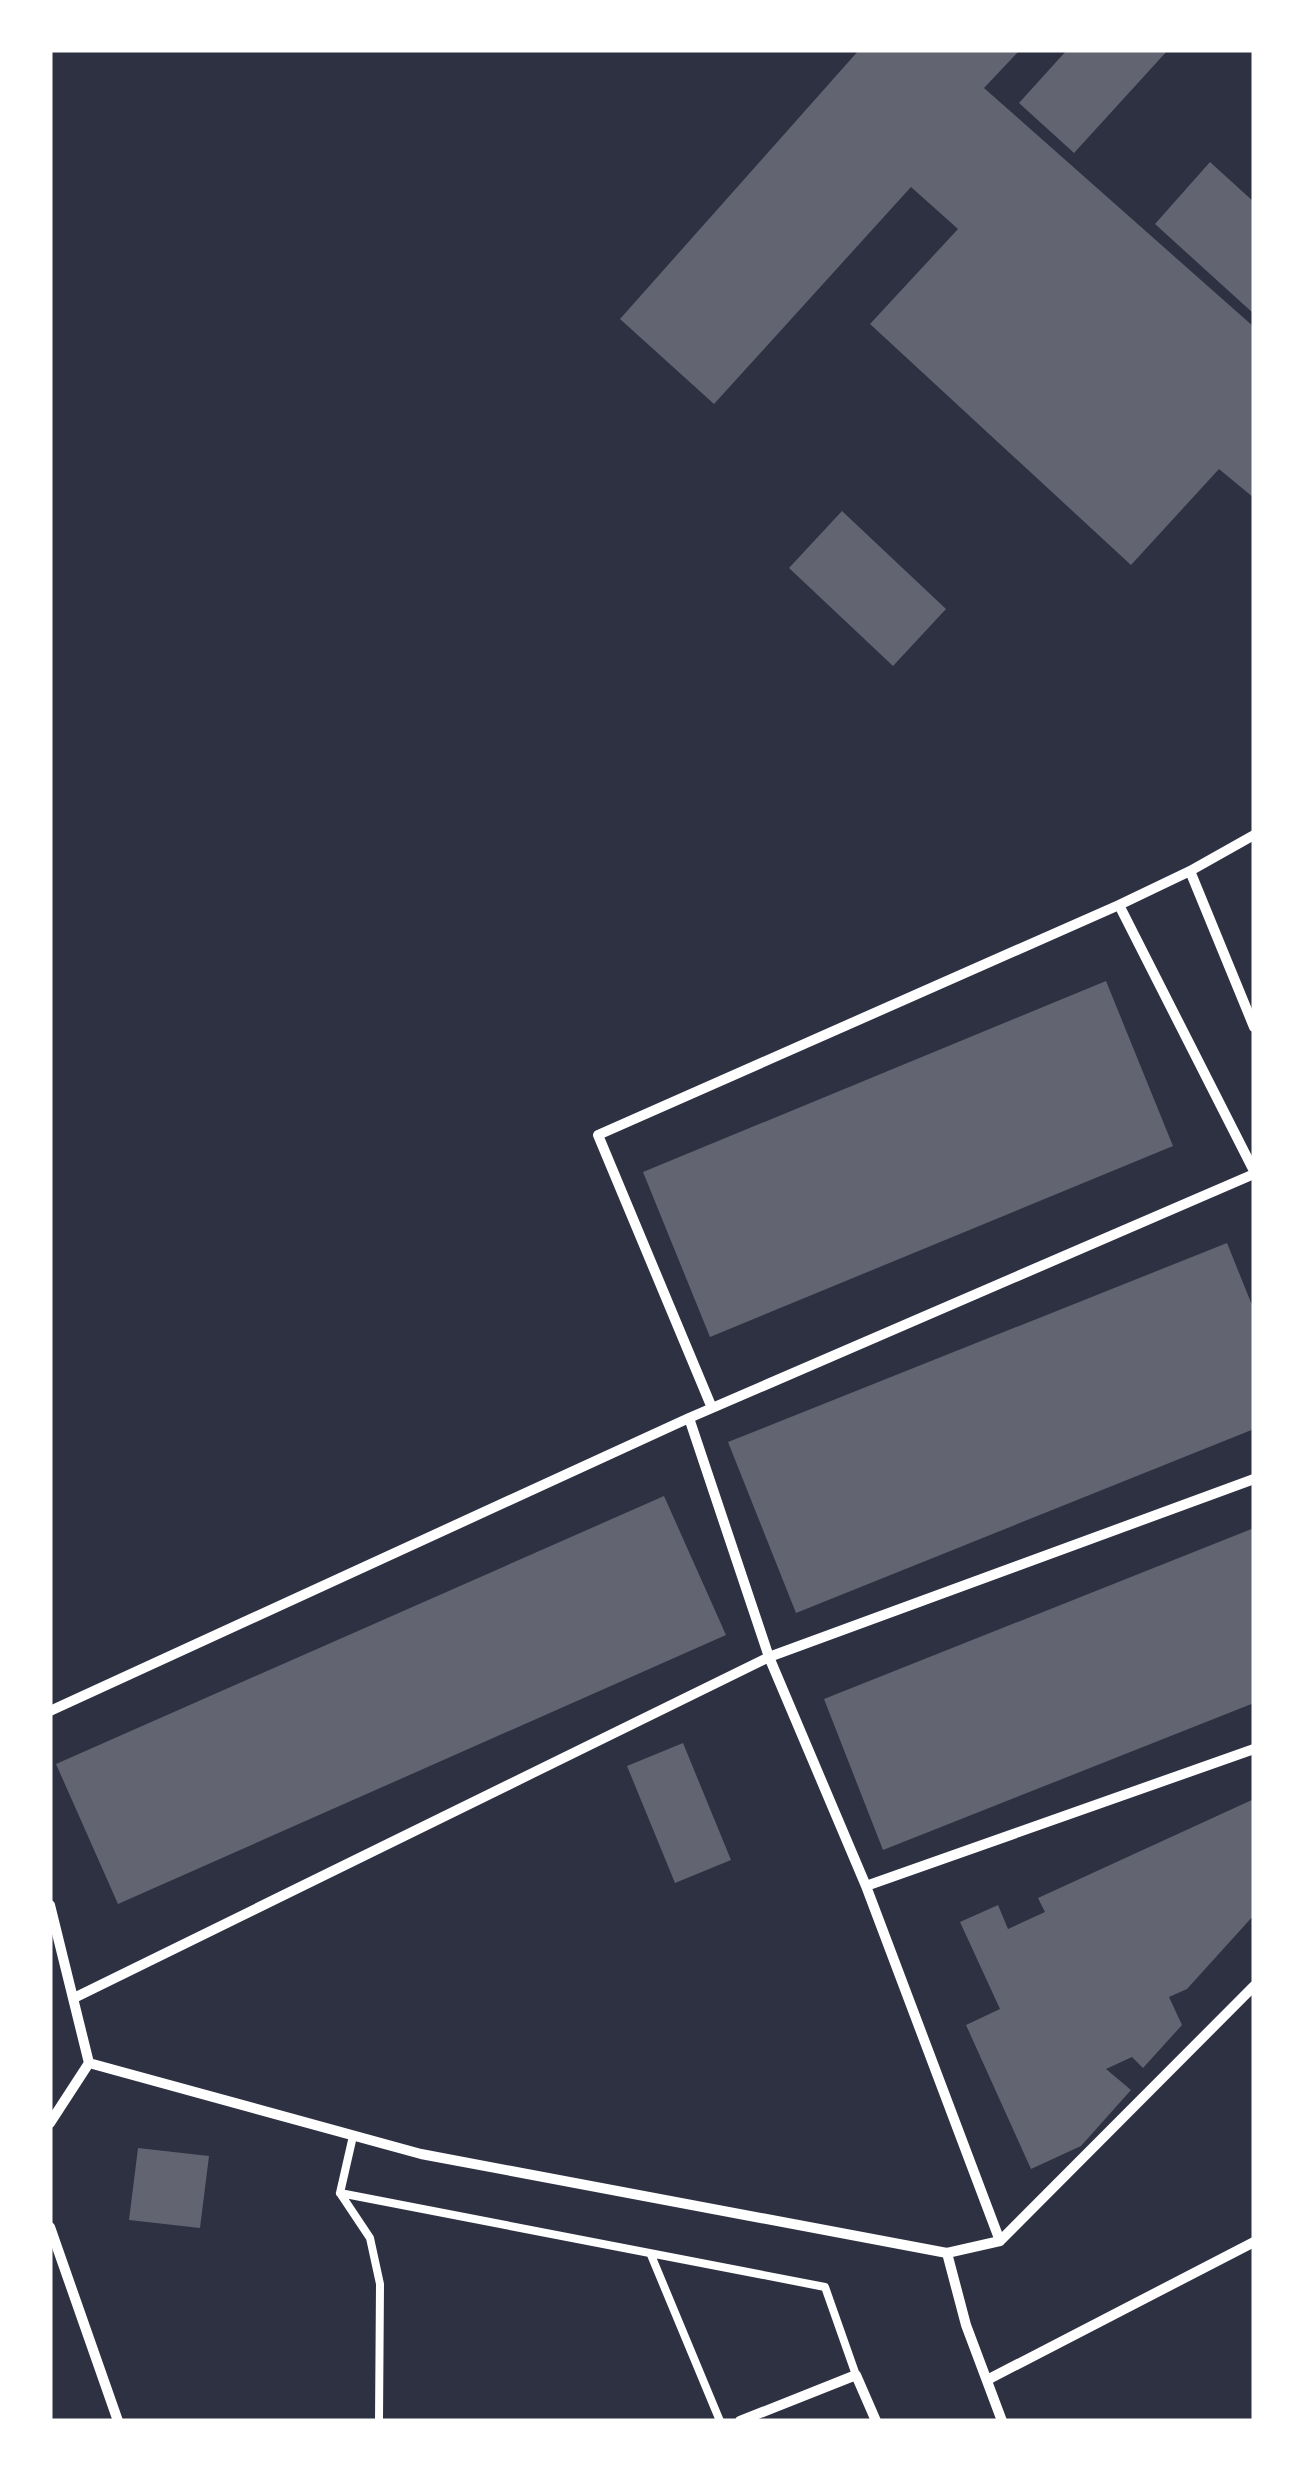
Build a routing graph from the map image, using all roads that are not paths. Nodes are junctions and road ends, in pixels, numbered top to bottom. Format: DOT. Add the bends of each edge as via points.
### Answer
graph roads {
  1 [pos="1254,835"];
  2 [pos="1190,870"];
  3 [pos="1119,905"];
  4 [pos="1254,1027"];
  5 [pos="1254,1173"];
  6 [pos="712,1408"];
  7 [pos="689,1418"];
  8 [pos="1254,1479"];
  9 [pos="769,1657"];
  10 [pos="50,1711"];
  11 [pos="1254,1750"];
  12 [pos="866,1886"];
  13 [pos="50,1904"];
  14 [pos="1254,1986"];
  15 [pos="74,1998"];
  16 [pos="88,2063"];
  17 [pos="50,2123"];
  18 [pos="353,2136"];
  19 [pos="340,2193"];
  20 [pos="50,2226"];
  21 [pos="1000,2242"];
  22 [pos="1254,2242"];
  23 [pos="947,2253"];
  24 [pos="652,2254"];
  25 [pos="856,2375"];
  26 [pos="986,2380"];
  27 [pos="118,2421"];
  28 [pos="379,2421"];
  29 [pos="720,2421"];
  30 [pos="740,2421"];
  31 [pos="876,2421"];
  32 [pos="1002,2421"];
  1 -- 2 [label="street"];
  2 -- 3 [label="street"];
  2 -- 4 [label="street"];
  3 -- 5 [label="street"];
  3 -- 6 [label="street" via="598,1135"];
  5 -- 6 [label="street"];
  6 -- 7 [label="street"];
  7 -- 9 [label="street"];
  7 -- 10 [label="street"];
  8 -- 9 [label="street"];
  9 -- 12 [label="street"];
  9 -- 15 [label="street"];
  11 -- 12 [label="street"];
  12 -- 21 [label="street"];
  13 -- 15 [label="street"];
  14 -- 21 [label="street"];
  15 -- 16 [label="street"];
  16 -- 17 [label="street"];
  16 -- 18 [label="street"];
  18 -- 19 [label="lane"];
  18 -- 23 [label="street"];
  19 -- 24 [label="lane"];
  19 -- 28 [label="lane" via="370,2238 380,2284"];
  20 -- 27 [label="street"];
  21 -- 23 [label="street"];
  22 -- 26 [label="street"];
  23 -- 26 [label="street"];
  24 -- 25 [label="lane" via="825,2287"];
  24 -- 29 [label="lane"];
  25 -- 30 [label="street"];
  25 -- 31 [label="street"];
  26 -- 32 [label="street"];
}
